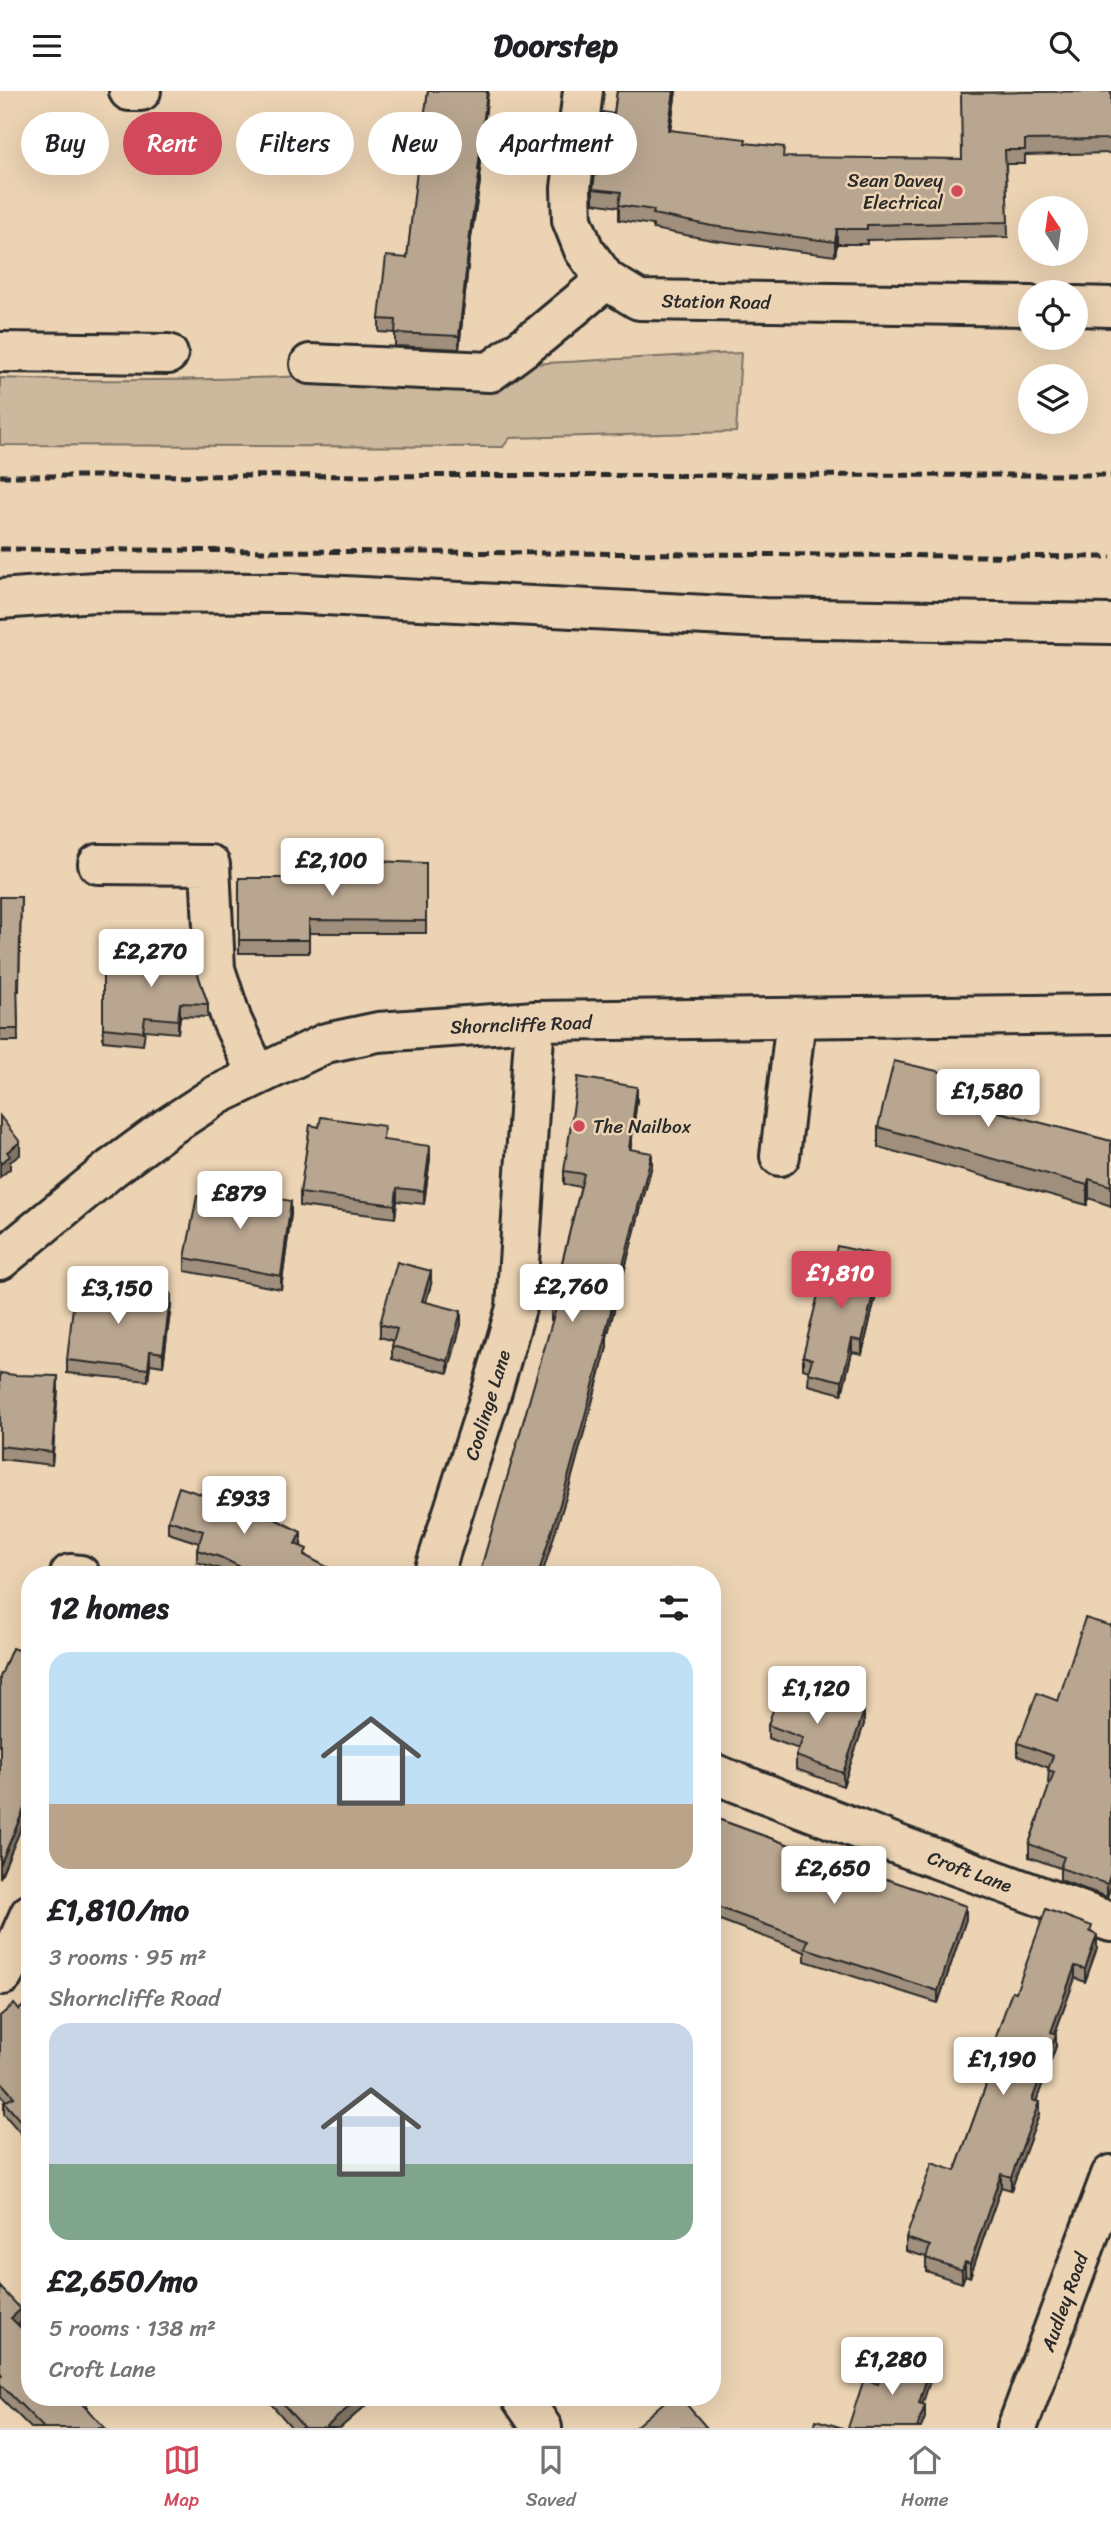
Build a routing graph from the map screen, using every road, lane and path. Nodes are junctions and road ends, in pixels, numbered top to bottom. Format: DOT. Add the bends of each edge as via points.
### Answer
graph roads {
  1 [pos="129,91"];
  2 [pos="141,91"];
  3 [pos="583,91"];
  4 [pos="606,280"];
  5 [pos="1018,306"];
  6 [pos="1088,306"];
  7 [pos="1111,307"];
  8 [pos="0,352"];
  9 [pos="168,354"];
  10 [pos="310,364"];
  11 [pos="0,599"];
  12 [pos="1111,624"];
  13 [pos="98,864"];
  14 [pos="1111,1014"];
  15 [pos="796,1018"];
  16 [pos="535,1021"];
  17 [pos="257,1076"];
  18 [pos="780,1156"];
  19 [pos="0,1260"];
  20 [pos="436,1566"];
  21 [pos="721,1776"];
  22 [pos="1111,1922"];
  23 [pos="21,1944"];
  24 [pos="11,1978"];
  25 [pos="1111,2175"];
  26 [pos="527,2406"];
  27 [pos="542,2428"];
  28 [pos="1017,2428"];
  1 -- 2 [label="street"];
  3 -- 4 [label="street, Station Road" via="571,188 572,220 583,250"];
  4 -- 5 [label="street, Station Road" via="639,300"];
  4 -- 10 [label="street" via="490,372"];
  6 -- 7 [label="street"];
  8 -- 9 [label="street"];
  11 -- 12 [label="street" via="95,592 287,593 764,618"];
  13 -- 17 [label="street" via="210,865 215,969"];
  14 -- 15 [label="street, Shorncliffe Road"];
  15 -- 16 [label="street, Shorncliffe Road"];
  15 -- 18 [label="street"];
  16 -- 17 [label="street, Shorncliffe Road" via="378,1032 326,1043"];
  16 -- 20 [label="street, Coolinge Lane" via="516,1308"];
  17 -- 19 [label="street, Shorncliffe Road" via="217,1095 165,1129"];
  21 -- 22 [label="street, Croft Lane"];
  23 -- 24 [label="street"];
  25 -- 28 [label="street, Audley Road"];
  26 -- 27 [label="street"];
}
